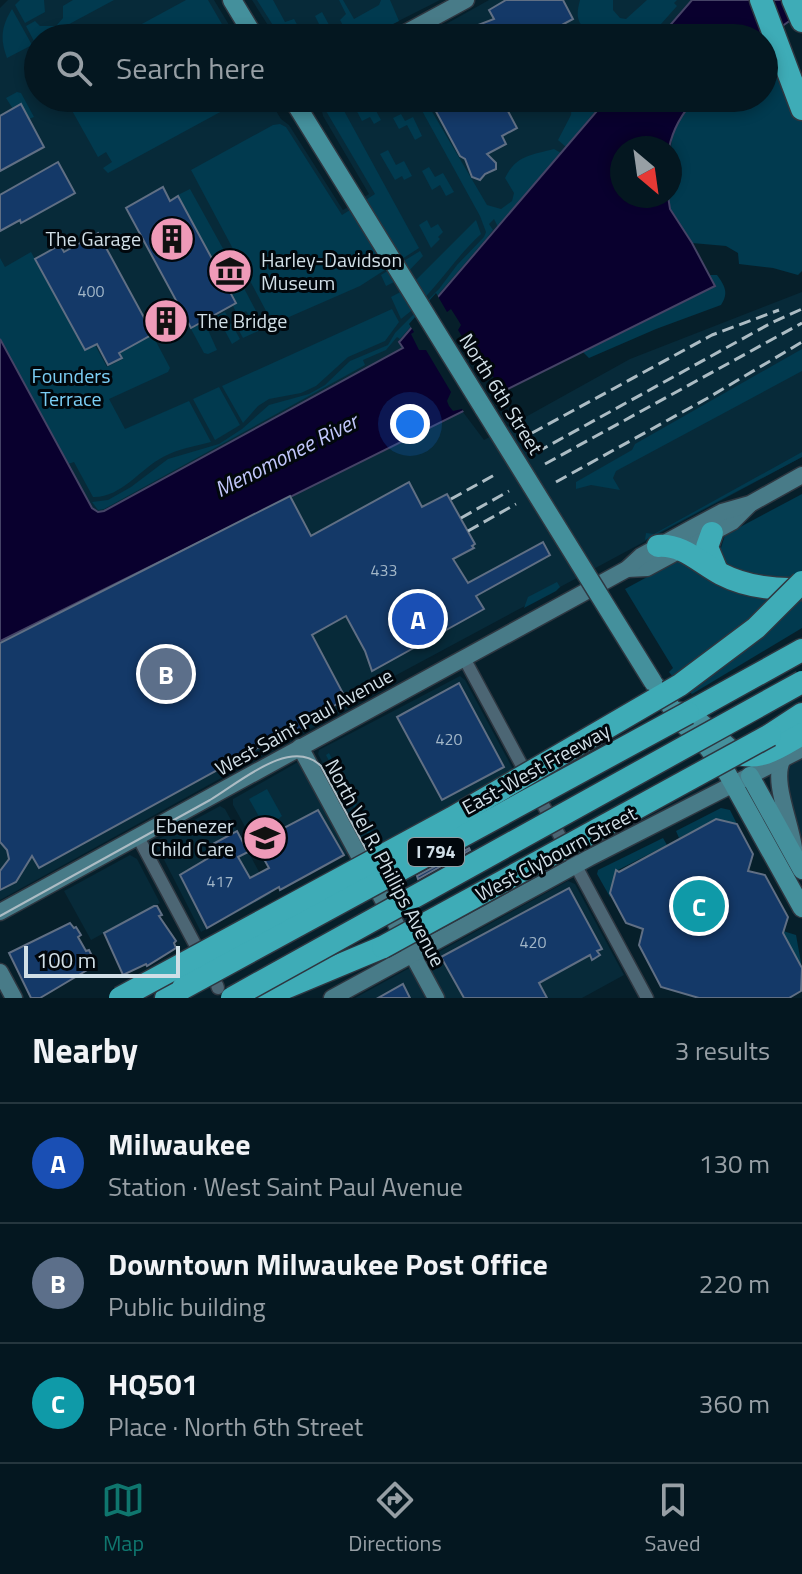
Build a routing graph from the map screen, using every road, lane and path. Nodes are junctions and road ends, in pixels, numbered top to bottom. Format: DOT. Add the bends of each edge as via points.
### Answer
graph roads {
  1 [pos="232,0"];
  2 [pos="466,0"];
  3 [pos="761,0"];
  4 [pos="769,0"];
  5 [pos="793,0"];
  6 [pos="802,21"];
  7 [pos="247,24"];
  8 [pos="422,24"];
  9 [pos="770,24"];
  10 [pos="778,45"];
  11 [pos="802,70"];
  12 [pos="802,109"];
  13 [pos="301,112"];
  14 [pos="802,475"];
  15 [pos="750,504"];
  16 [pos="712,533"];
  17 [pos="658,546"];
  18 [pos="681,549"];
  19 [pos="627,569"];
  20 [pos="717,571"];
  21 [pos="802,573"];
  22 [pos="802,582"];
  23 [pos="802,589"];
  24 [pos="774,611"];
  25 [pos="802,650"];
  26 [pos="464,658"];
  27 [pos="802,682"];
  28 [pos="675,710"];
  29 [pos="802,716"];
  30 [pos="802,734"];
  31 [pos="300,747"];
  32 [pos="802,749"];
  33 [pos="736,753"];
  34 [pos="783,759"];
  35 [pos="742,780"];
  36 [pos="452,818"];
  37 [pos="138,837"];
  38 [pos="799,864"];
  39 [pos="576,865"];
  40 [pos="802,908"];
  41 [pos="0,912"];
  42 [pos="383,947"];
  43 [pos="197,948"];
  44 [pos="413,954"];
  45 [pos="0,972"];
  46 [pos="222,990"];
  47 [pos="174,993"];
  48 [pos="14,998"];
  49 [pos="120,998"];
  50 [pos="261,998"];
  51 [pos="290,998"];
  52 [pos="332,998"];
  53 [pos="436,998"];
  54 [pos="647,998"];
  1 -- 7 [label="main road"];
  2 -- 8 [label="street"];
  3 -- 9 [label="highway"];
  4 -- 11 [label="highway"];
  5 -- 6 [label="highway"];
  10 -- 12 [label="highway"];
  13 -- 28 [label="main road, North 6th Street, bridge"];
  14 -- 15 [label="street, West Saint Paul Avenue"];
  15 -- 16 [label="street, West Saint Paul Avenue"];
  15 -- 17 [label="street, West Saint Paul Avenue" via="722,512"];
  16 -- 18 [label="street, West Saint Paul Avenue"];
  16 -- 20 [label="highway" via="707,547"];
  17 -- 18 [label="highway"];
  17 -- 19 [label="street, West Saint Paul Avenue"];
  18 -- 19 [label="street, West Saint Paul Avenue" via="647,568"];
  18 -- 20 [label="highway"];
  19 -- 26 [label="street, West Saint Paul Avenue"];
  20 -- 23 [label="highway" via="752,585"];
  21 -- 24 [label="highway, bridge"];
  22 -- 24 [label="highway, bridge"];
  24 -- 36 [label="highway, bridge" via="680,685"];
  25 -- 47 [label="highway, East-West Freeway / I 794, bridge"];
  26 -- 31 [label="street, West Saint Paul Avenue"];
  26 -- 39 [label="street"];
  27 -- 46 [label="highway, I 794, bridge"];
  28 -- 33 [label="main road, North 6th Street" via="695,717"];
  28 -- 35 [label="main road, North 6th Street"];
  29 -- 42 [label="highway, bridge"];
  30 -- 33 [label="highway" via="762,755 748,758"];
  31 -- 37 [label="street, West Saint Paul Avenue"];
  31 -- 44 [label="street, North Vel R. Phillips Avenue"];
  32 -- 34 [label="street, West Clybourn Street"];
  34 -- 35 [label="street, West Clybourn Street"];
  34 -- 38 [label="street" via="777,773"];
  35 -- 38 [label="main road, North 6th Street"];
  35 -- 39 [label="street, West Clybourn Street"];
  35 -- 40 [label="main road, North 6th Street"];
  36 -- 47 [label="highway, bridge"];
  36 -- 49 [label="highway, bridge"];
  37 -- 41 [label="street, West Saint Paul Avenue"];
  37 -- 43 [label="street"];
  39 -- 44 [label="street, West Clybourn Street"];
  39 -- 54 [label="street"];
  42 -- 50 [label="highway"];
  42 -- 51 [label="highway"];
  44 -- 52 [label="street, West Clybourn Street"];
  44 -- 53 [label="street, North Vel R. Phillips Avenue"];
  45 -- 48 [label="street"];
}
